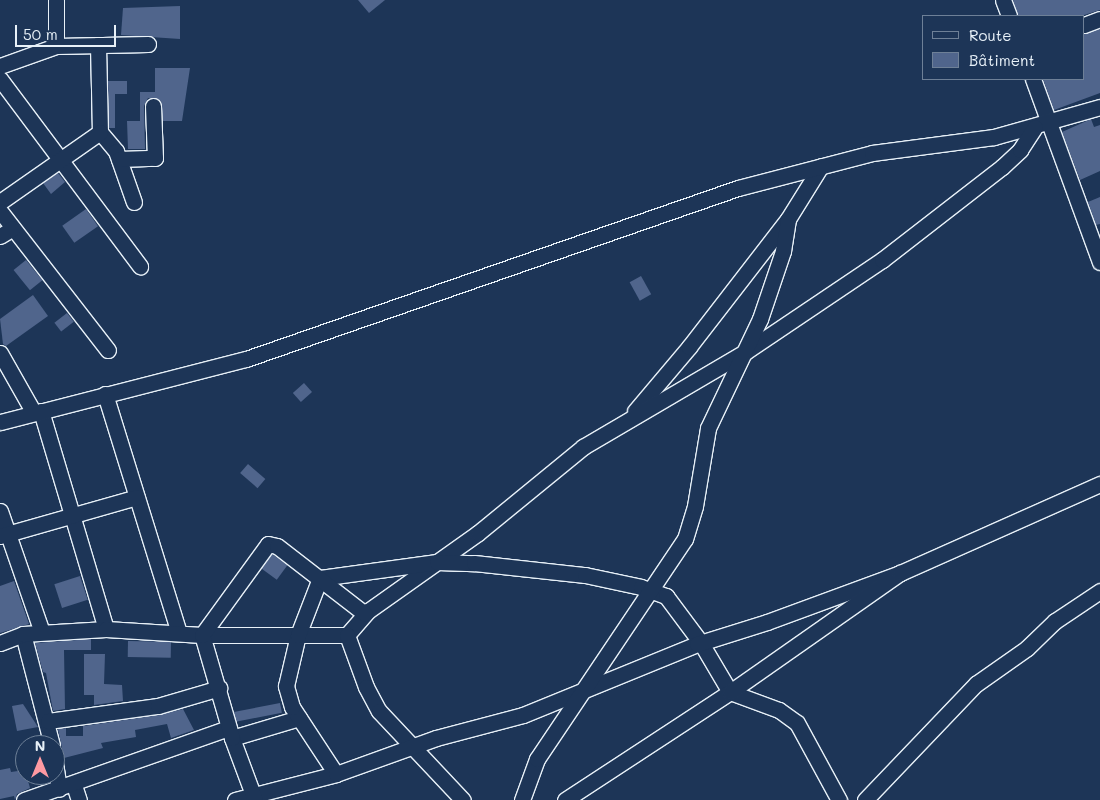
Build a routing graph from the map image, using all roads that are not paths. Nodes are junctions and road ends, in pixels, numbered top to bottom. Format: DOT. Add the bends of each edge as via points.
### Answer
graph roads {
  1 [pos="56,0"];
  2 [pos="1003,0"];
  3 [pos="1009,15"];
  4 [pos="1100,19"];
  5 [pos="1085,25"];
  6 [pos="148,44"];
  7 [pos="98,45"];
  8 [pos="56,46"];
  9 [pos="0,66"];
  10 [pos="0,79"];
  11 [pos="1033,80"];
  12 [pos="153,106"];
  13 [pos="1100,107"];
  14 [pos="1043,125"];
  15 [pos="100,132"];
  16 [pos="119,159"];
  17 [pos="60,160"];
  18 [pos="821,166"];
  19 [pos="0,202"];
  20 [pos="134,202"];
  21 [pos="0,211"];
  22 [pos="788,220"];
  23 [pos="6,232"];
  24 [pos="1100,262"];
  25 [pos="140,266"];
  26 [pos="108,350"];
  27 [pos="745,352"];
  28 [pos="0,353"];
  29 [pos="105,394"];
  30 [pos="38,412"];
  31 [pos="628,419"];
  32 [pos="0,422"];
  33 [pos="1100,484"];
  34 [pos="137,497"];
  35 [pos="0,510"];
  36 [pos="72,515"];
  37 [pos="4,535"];
  38 [pos="437,562"];
  39 [pos="900,573"];
  40 [pos="320,578"];
  41 [pos="652,590"];
  42 [pos="1100,591"];
  43 [pos="365,614"];
  44 [pos="106,630"];
  45 [pos="42,632"];
  46 [pos="179,633"];
  47 [pos="23,634"];
  48 [pos="202,635"];
  49 [pos="298,635"];
  50 [pos="347,635"];
  51 [pos="0,643"];
  52 [pos="701,643"];
  53 [pos="219,688"];
  54 [pos="584,692"];
  55 [pos="730,692"];
  56 [pos="299,718"];
  57 [pos="48,720"];
  58 [pos="230,733"];
  59 [pos="50,735"];
  60 [pos="414,746"];
  61 [pos="336,774"];
  62 [pos="74,784"];
  63 [pos="58,785"];
  64 [pos="59,790"];
  65 [pos="254,798"];
  66 [pos="24,800"];
  67 [pos="79,800"];
  68 [pos="235,800"];
  69 [pos="463,800"];
  70 [pos="522,800"];
  71 [pos="565,800"];
  72 [pos="839,800"];
  73 [pos="864,800"];
  1 -- 8 [label="street"];
  2 -- 3 [label="street"];
  4 -- 5 [label="street"];
  6 -- 7 [label="street"];
  7 -- 8 [label="street"];
  7 -- 15 [label="street"];
  8 -- 9 [label="street"];
  10 -- 17 [label="street"];
  11 -- 14 [label="street"];
  12 -- 16 [label="street" via="154,158"];
  13 -- 14 [label="street"];
  14 -- 18 [label="street" via="994,137 872,152"];
  14 -- 24 [label="street"];
  14 -- 27 [label="street" via="1020,150 970,193 882,260"];
  15 -- 16 [label="street"];
  15 -- 17 [label="street"];
  16 -- 20 [label="street"];
  17 -- 19 [label="street"];
  17 -- 25 [label="street"];
  18 -- 22 [label="street"];
  18 -- 29 [label="street" via="738,188 246,359"];
  21 -- 23 [label="street"];
  22 -- 27 [label="street" via="783,251 760,320"];
  22 -- 31 [label="street" via="689,348"];
  23 -- 26 [label="street"];
  27 -- 31 [label="street"];
  27 -- 41 [label="street" via="725,386 708,428 687,535"];
  28 -- 30 [label="street"];
  29 -- 30 [label="street"];
  29 -- 34 [label="street"];
  30 -- 32 [label="street"];
  30 -- 36 [label="street"];
  31 -- 38 [label="street" via="583,447 508,510"];
  33 -- 39 [label="street"];
  34 -- 36 [label="street"];
  34 -- 46 [label="street"];
  35 -- 37 [label="street"];
  36 -- 37 [label="street"];
  36 -- 44 [label="street"];
  37 -- 45 [label="street"];
  38 -- 40 [label="street"];
  38 -- 41 [label="street" via="556,572"];
  38 -- 43 [label="street"];
  39 -- 52 [label="street" via="775,620"];
  39 -- 55 [label="street"];
  40 -- 43 [label="street"];
  40 -- 48 [label="street" via="277,546 268,544"];
  40 -- 49 [label="street"];
  41 -- 52 [label="street" via="676,606"];
  41 -- 54 [label="street" via="618,636"];
  42 -- 73 [label="street" via="1055,620 1027,648 976,684"];
  43 -- 50 [label="street"];
  44 -- 45 [label="street"];
  44 -- 46 [label="street"];
  45 -- 47 [label="street"];
  46 -- 48 [label="street"];
  47 -- 51 [label="street"];
  47 -- 57 [label="street"];
  48 -- 49 [label="street"];
  48 -- 53 [label="street"];
  49 -- 50 [label="street"];
  49 -- 56 [label="street" via="286,686"];
  50 -- 60 [label="street" via="373,702"];
  52 -- 54 [label="street"];
  52 -- 55 [label="street"];
  53 -- 57 [label="street" via="143,708"];
  53 -- 58 [label="street"];
  54 -- 60 [label="street" via="523,715"];
  54 -- 70 [label="street" via="537,760"];
  55 -- 71 [label="street"];
  55 -- 72 [label="street" via="779,710 797,723"];
  56 -- 58 [label="street"];
  56 -- 61 [label="street"];
  57 -- 59 [label="street"];
  58 -- 62 [label="street"];
  58 -- 65 [label="street"];
  60 -- 61 [label="street"];
  60 -- 69 [label="street"];
  61 -- 65 [label="street"];
  62 -- 64 [label="street"];
  62 -- 67 [label="street"];
  63 -- 64 [label="street"];
  64 -- 66 [label="street"];
  65 -- 68 [label="street"];
}
